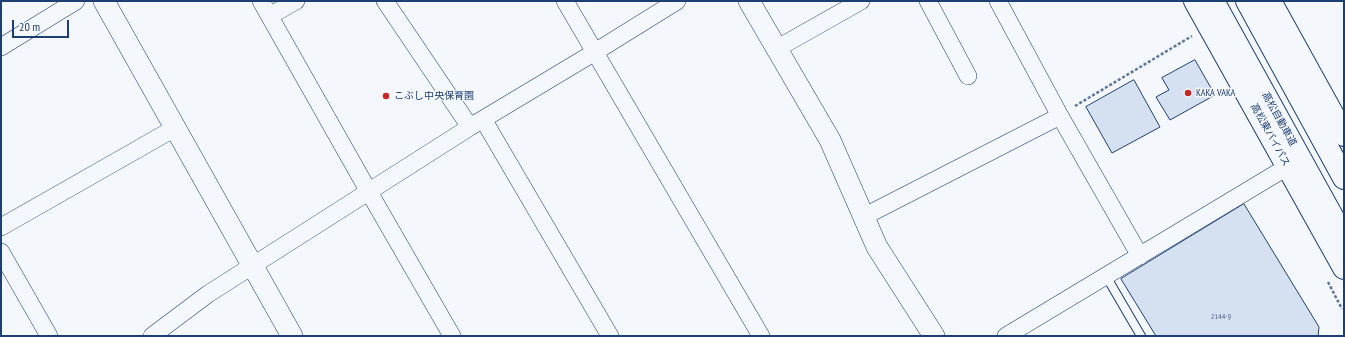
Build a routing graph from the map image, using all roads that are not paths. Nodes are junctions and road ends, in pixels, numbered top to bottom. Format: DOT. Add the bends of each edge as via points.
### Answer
graph roads {
  1 [pos="76,1"];
  2 [pos="104,1"];
  3 [pos="262,1"];
  4 [pos="296,1"];
  5 [pos="385,1"];
  6 [pos="565,1"];
  7 [pos="676,1"];
  8 [pos="749,1"];
  9 [pos="862,1"];
  10 [pos="928,1"];
  11 [pos="998,1"];
  12 [pos="1196,1"];
  13 [pos="1213,1"];
  14 [pos="1247,1"];
  15 [pos="1270,1"];
  16 [pos="271,15"];
  17 [pos="1,47"];
  18 [pos="776,49"];
  19 [pos="595,52"];
  20 [pos="968,76"];
  21 [pos="1060,116"];
  22 [pos="476,123"];
  23 [pos="175,128"];
  24 [pos="1344,135"];
  25 [pos="1287,167"];
  26 [pos="1344,178"];
  27 [pos="369,192"];
  28 [pos="863,217"];
  29 [pos="1,227"];
  30 [pos="1344,238"];
  31 [pos="1,252"];
  32 [pos="1140,256"];
  33 [pos="252,266"];
  34 [pos="1344,268"];
  35 [pos="1106,276"];
  36 [pos="49,336"];
  37 [pos="152,336"];
  38 [pos="292,336"];
  39 [pos="452,336"];
  40 [pos="610,336"];
  41 [pos="760,336"];
  42 [pos="934,336"];
  43 [pos="1006,336"];
  44 [pos="1141,336"];
  1 -- 17 [label="street"];
  2 -- 23 [label="street"];
  3 -- 16 [label="street"];
  4 -- 16 [label="street"];
  5 -- 22 [label="street"];
  6 -- 19 [label="street"];
  7 -- 19 [label="street"];
  8 -- 18 [label="street"];
  9 -- 18 [label="street"];
  10 -- 20 [label="street"];
  11 -- 21 [label="street"];
  12 -- 25 [label="highway, 高松東バイパス"];
  13 -- 30 [label="highway, 高松自動車道"];
  14 -- 26 [label="highway"];
  15 -- 24 [label="highway"];
  16 -- 27 [label="street"];
  18 -- 28 [label="street" via="830,140"];
  19 -- 22 [label="street"];
  19 -- 41 [label="street"];
  21 -- 28 [label="street"];
  21 -- 32 [label="street"];
  22 -- 27 [label="street"];
  22 -- 40 [label="street"];
  23 -- 29 [label="street"];
  23 -- 33 [label="street"];
  25 -- 32 [label="street"];
  25 -- 34 [label="highway, 高松東バイパス"];
  27 -- 33 [label="street"];
  27 -- 39 [label="street"];
  28 -- 42 [label="street" via="877,248"];
  31 -- 36 [label="street"];
  32 -- 35 [label="street"];
  33 -- 37 [label="street" via="208,294"];
  33 -- 38 [label="street"];
  35 -- 43 [label="street"];
  35 -- 44 [label="lane"];
}
